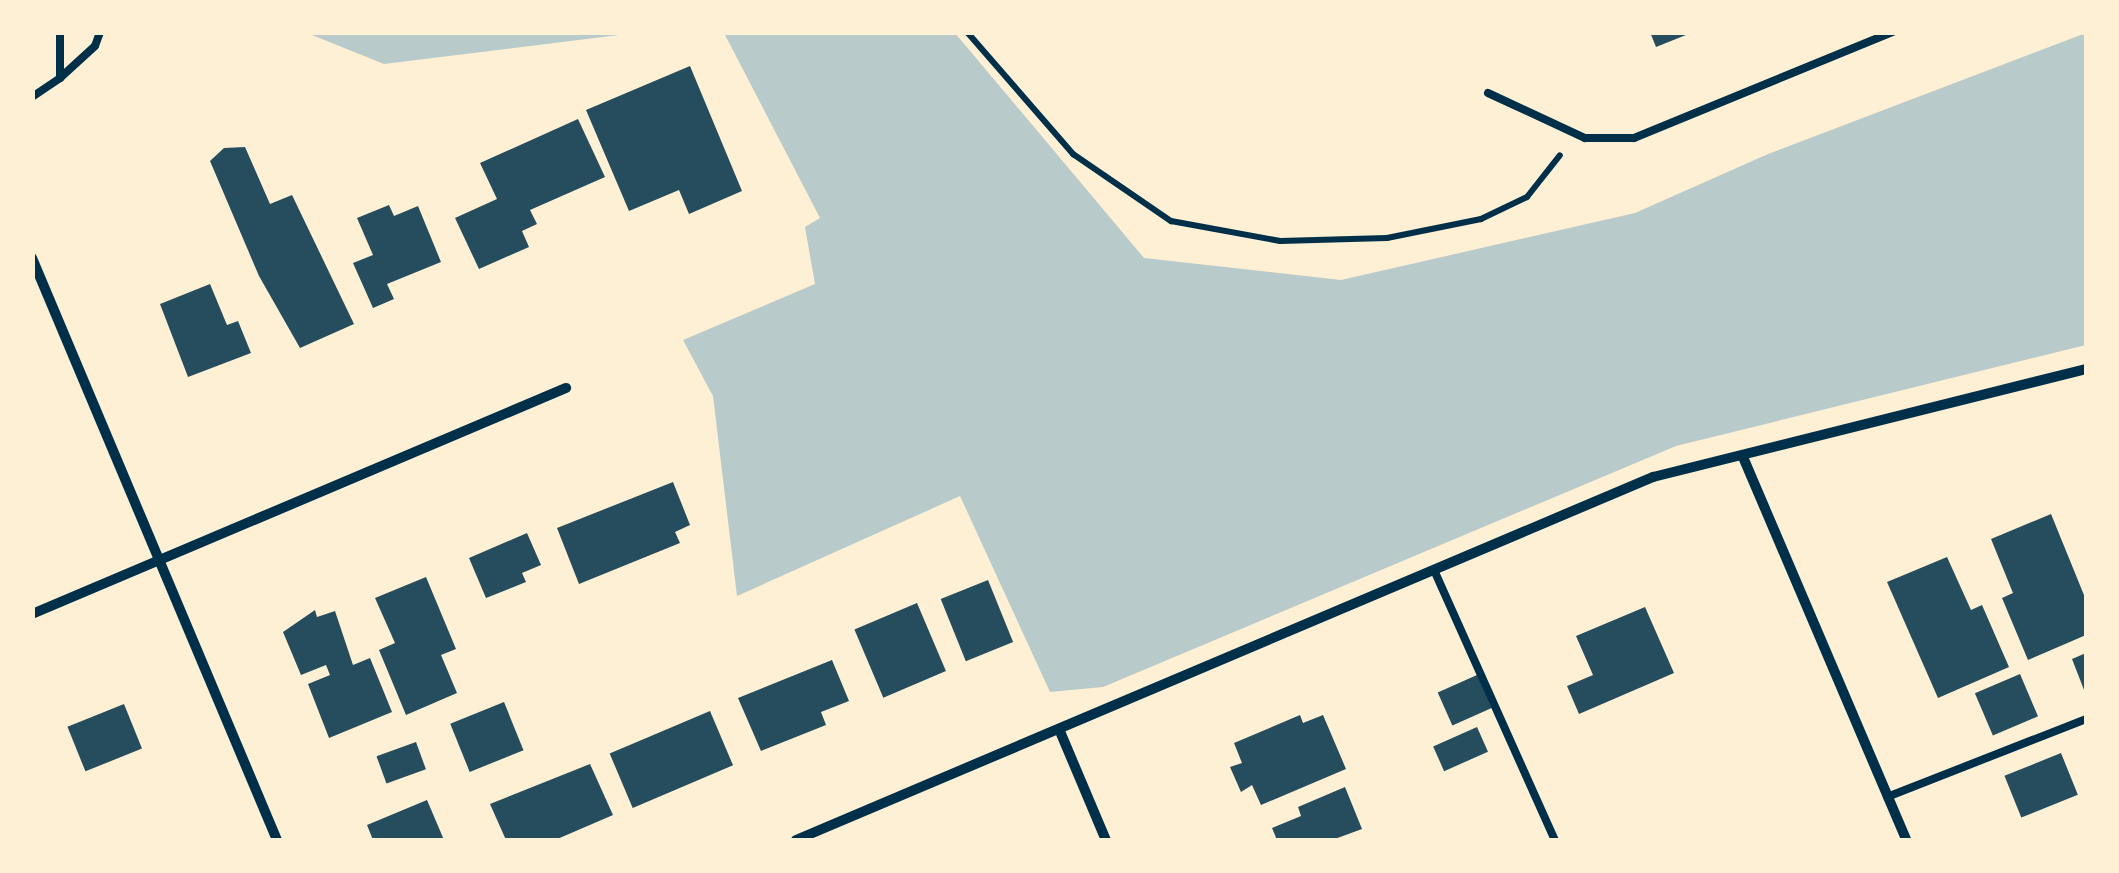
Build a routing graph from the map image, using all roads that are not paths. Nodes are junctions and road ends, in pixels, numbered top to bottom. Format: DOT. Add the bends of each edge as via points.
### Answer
graph roads {
  1 [pos="60,32"];
  2 [pos="100,32"];
  3 [pos="1893,32"];
  4 [pos="60,78"];
  5 [pos="1488,93"];
  6 [pos="32,97"];
  7 [pos="32,258"];
  8 [pos="2086,369"];
  9 [pos="566,388"];
  10 [pos="1743,457"];
  11 [pos="161,560"];
  12 [pos="1434,570"];
  13 [pos="32,614"];
  14 [pos="2086,719"];
  15 [pos="1060,729"];
  16 [pos="1887,796"];
  17 [pos="277,840"];
  18 [pos="796,840"];
  19 [pos="1106,840"];
  20 [pos="1555,840"];
  21 [pos="1906,840"];
  1 -- 4 [label="lane"];
  2 -- 4 [label="lane" via="95,46"];
  3 -- 5 [label="lane" via="1634,138 1570,133"];
  4 -- 6 [label="lane"];
  7 -- 11 [label="street"];
  8 -- 10 [label="street"];
  9 -- 11 [label="street"];
  10 -- 12 [label="street" via="1654,477"];
  10 -- 16 [label="street"];
  11 -- 13 [label="street"];
  11 -- 17 [label="street"];
  12 -- 15 [label="street"];
  12 -- 20 [label="lane"];
  14 -- 16 [label="lane"];
  15 -- 18 [label="street"];
  15 -- 19 [label="street"];
  16 -- 21 [label="street"];
}
